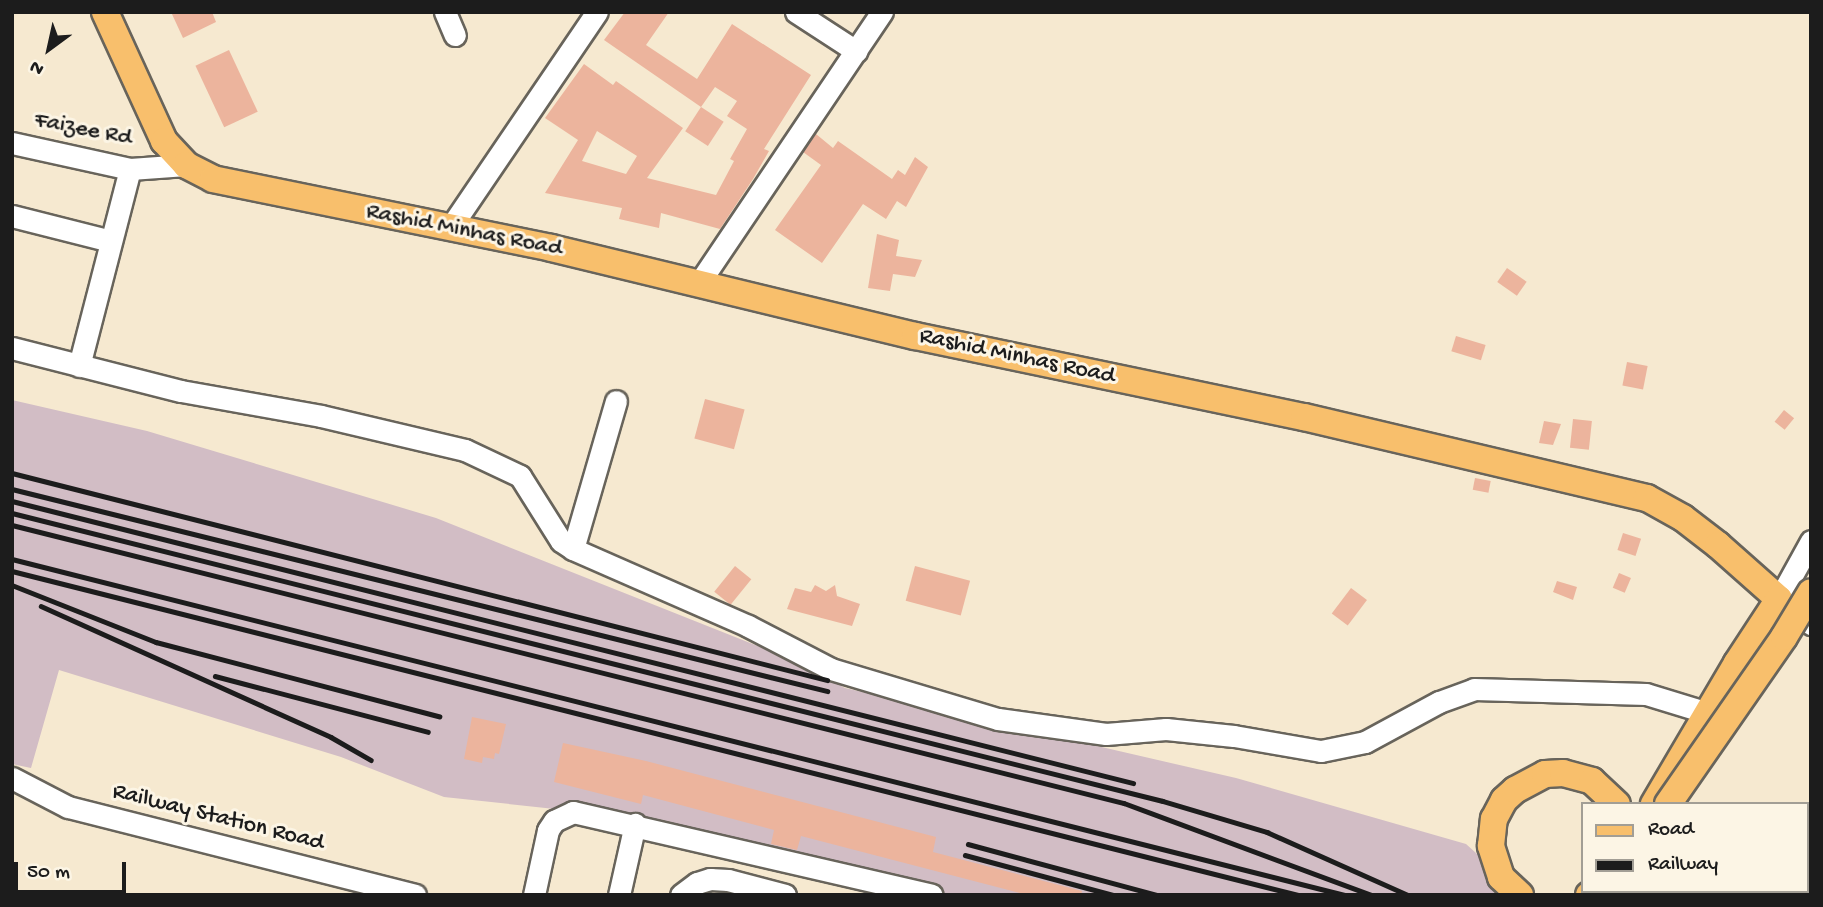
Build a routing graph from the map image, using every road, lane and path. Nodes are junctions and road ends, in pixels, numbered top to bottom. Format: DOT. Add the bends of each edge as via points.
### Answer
graph roads {
  1 [pos="105,12"];
  2 [pos="445,12"];
  3 [pos="597,12"];
  4 [pos="796,12"];
  5 [pos="882,12"];
  6 [pos="455,35"];
  7 [pos="856,51"];
  8 [pos="12,143"];
  9 [pos="186,165"];
  10 [pos="130,169"];
  11 [pos="12,216"];
  12 [pos="450,228"];
  13 [pos="111,241"];
  14 [pos="699,283"];
  15 [pos="12,348"];
  16 [pos="79,366"];
  17 [pos="616,401"];
  18 [pos="1811,541"];
  19 [pos="573,549"];
  20 [pos="1811,592"];
  21 [pos="1779,599"];
  22 [pos="1811,623"];
  23 [pos="1708,713"];
  24 [pos="12,778"];
  25 [pos="1615,802"];
  26 [pos="1655,802"];
  27 [pos="1669,802"];
  28 [pos="1691,802"];
  29 [pos="635,824"];
  30 [pos="415,895"];
  31 [pos="534,895"];
  32 [pos="619,895"];
  33 [pos="681,895"];
  34 [pos="785,895"];
  35 [pos="932,895"];
  36 [pos="1520,895"];
  1 -- 9 [label="main road" via="164,141"];
  2 -- 6 [label="street"];
  3 -- 12 [label="street"];
  4 -- 7 [label="street"];
  5 -- 7 [label="street"];
  7 -- 14 [label="street"];
  8 -- 10 [label="street, Faizee Rd"];
  9 -- 10 [label="street, Faizee Rd"];
  9 -- 12 [label="main road, Rashid Minhas Road" via="213,180 250,189"];
  10 -- 13 [label="street"];
  11 -- 13 [label="street"];
  12 -- 14 [label="main road, Rashid Minhas Road"];
  13 -- 16 [label="street"];
  14 -- 21 [label="main road, Rashid Minhas Road" via="915,336 1608,486 1647,498 1683,518"];
  15 -- 16 [label="street"];
  16 -- 19 [label="street" via="466,450 520,476 562,541"];
  17 -- 19 [label="street"];
  18 -- 21 [label="street"];
  19 -- 23 [label="street" via="748,626 831,669 998,719 1063,729 1106,734 1177,730 1321,751 1365,743 1474,688 1646,694"];
  20 -- 27 [label="main road, bridge"];
  21 -- 22 [label="street, Rashid Minhas Road"];
  21 -- 23 [label="main road"];
  22 -- 28 [label="main road"];
  23 -- 26 [label="main road"];
  24 -- 30 [label="street, Railway Station Road" via="68,807"];
  25 -- 36 [label="main road" via="1600,785 1584,777 1545,774 1524,783 1504,800 1494,819 1491,846 1501,877"];
  29 -- 31 [label="street" via="573,812 554,821 545,840"];
  29 -- 32 [label="street"];
  29 -- 35 [label="street"];
  33 -- 34 [label="street" via="710,879"];
}
